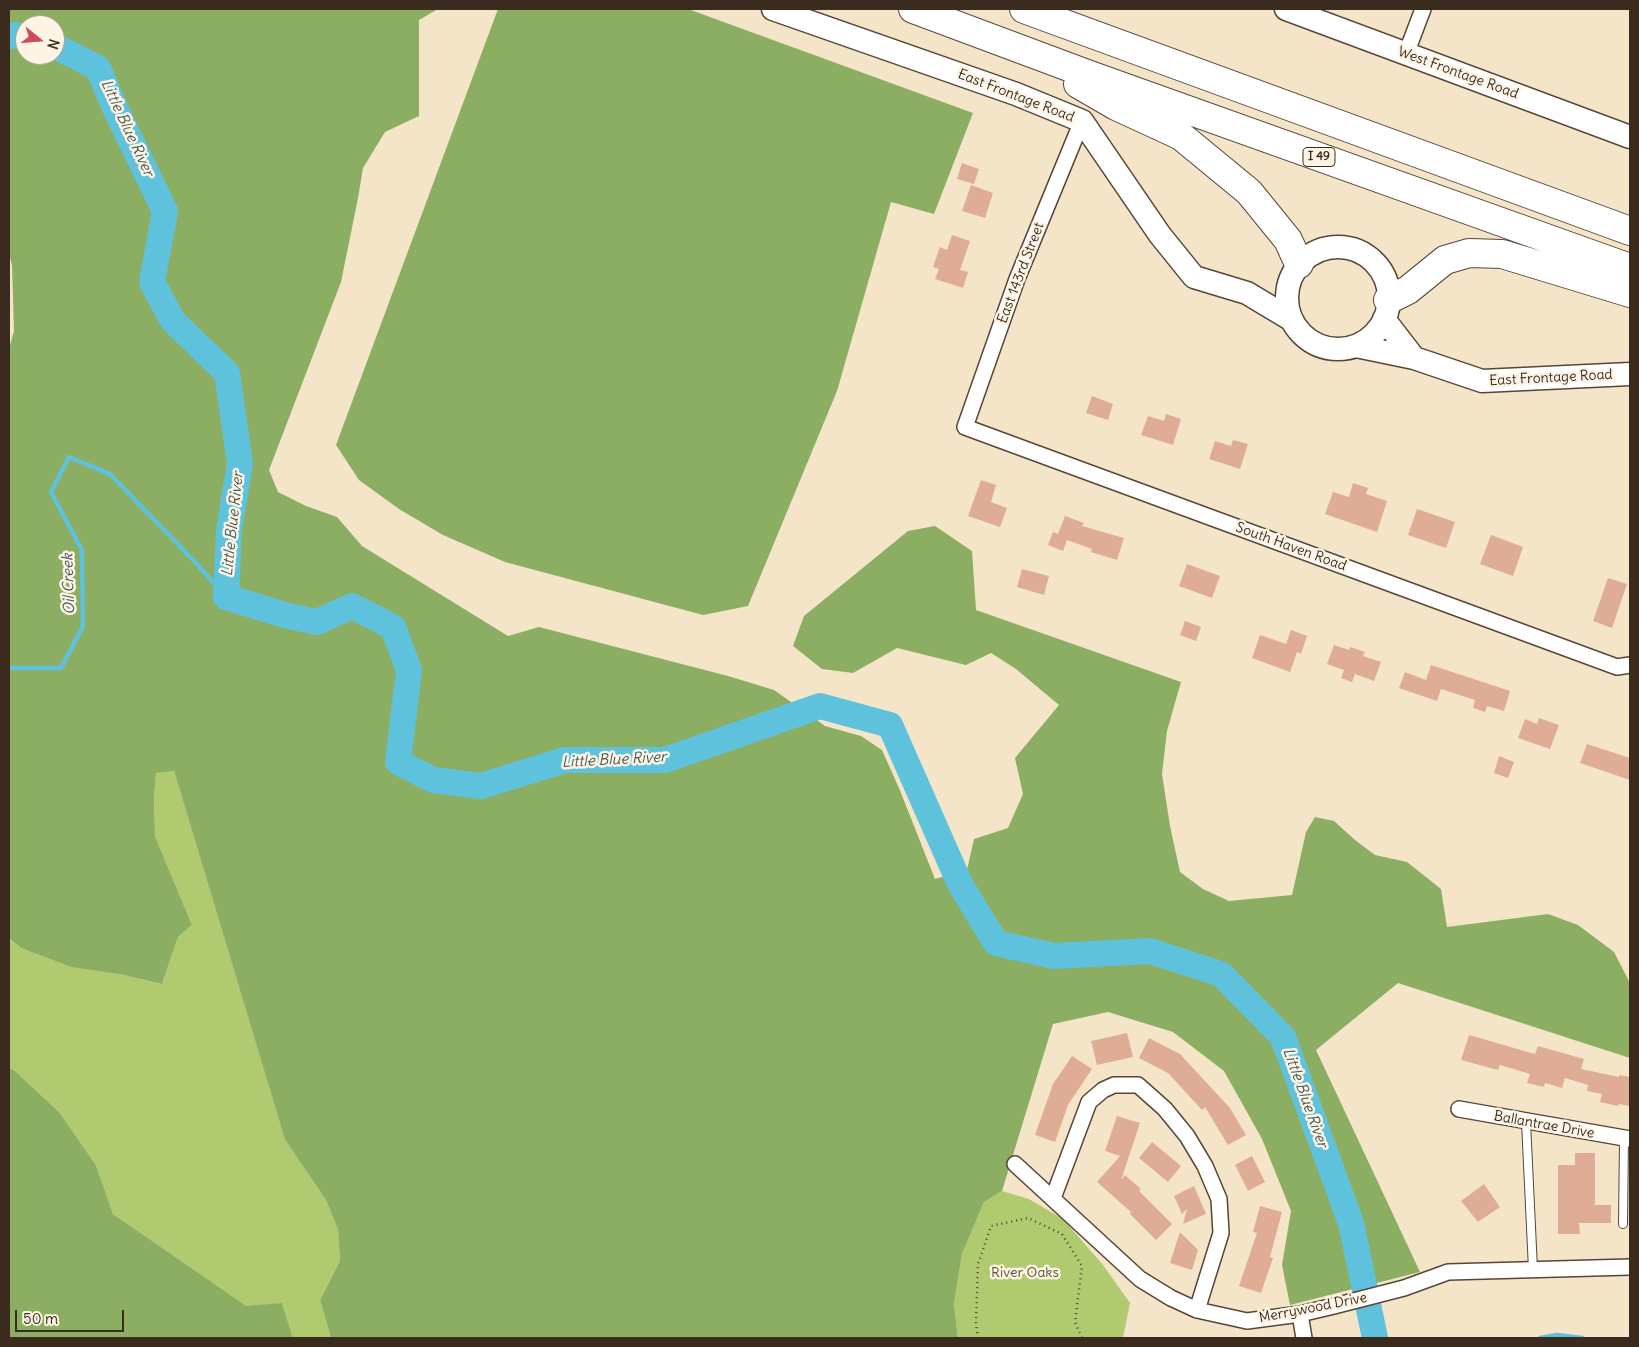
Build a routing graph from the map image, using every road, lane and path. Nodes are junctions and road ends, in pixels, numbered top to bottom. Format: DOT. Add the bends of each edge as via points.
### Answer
graph roads {
  1 [pos="773,9"];
  2 [pos="913,9"];
  3 [pos="1024,9"];
  4 [pos="1286,9"];
  5 [pos="1423,9"];
  6 [pos="1007,44"];
  7 [pos="1406,54"];
  8 [pos="1082,121"];
  9 [pos="1630,137"];
  10 [pos="1630,231"];
  11 [pos="1630,268"];
  12 [pos="1295,272"];
  13 [pos="1247,293"];
  14 [pos="1630,293"];
  15 [pos="1386,310"];
  16 [pos="1292,320"];
  17 [pos="1356,346"];
  18 [pos="1414,358"];
  19 [pos="1630,374"];
  20 [pos="965,427"];
  21 [pos="1624,666"];
  22 [pos="1459,1110"];
  23 [pos="1526,1122"];
  24 [pos="1627,1139"];
  25 [pos="1015,1164"];
  26 [pos="1052,1198"];
  27 [pos="1623,1224"];
  28 [pos="1630,1267"];
  29 [pos="1534,1269"];
  30 [pos="1197,1310"];
  31 [pos="1300,1314"];
  32 [pos="978,1338"];
  33 [pos="1082,1338"];
  34 [pos="1304,1338"];
  1 -- 8 [label="street, East Frontage Road" via="1016,94"];
  2 -- 6 [label="highway, I 49"];
  3 -- 10 [label="highway"];
  4 -- 7 [label="street, West Frontage Road"];
  5 -- 7 [label="street"];
  6 -- 11 [label="highway, I 49"];
  6 -- 12 [label="highway" via="1116,106 1181,136 1249,192 1288,240"];
  7 -- 9 [label="street, West Frontage Road"];
  8 -- 13 [label="street, East Frontage Road" via="1160,234 1194,277"];
  8 -- 20 [label="street, East 143rd Street" via="1017,279"];
  12 -- 13 [label="street"];
  12 -- 15 [label="street" via="1312,254 1327,248 1344,247 1360,252 1383,274 1388,290"];
  12 -- 16 [label="street" via="1287,295"];
  13 -- 16 [label="street, East Frontage Road"];
  14 -- 15 [label="highway" via="1502,254 1469,253 1445,260"];
  15 -- 17 [label="street" via="1382,324 1371,337"];
  15 -- 18 [label="street"];
  16 -- 17 [label="street" via="1307,339 1322,347 1339,350"];
  17 -- 18 [label="street, East Frontage Road"];
  18 -- 19 [label="street, East Frontage Road" via="1482,381"];
  20 -- 21 [label="street, South Haven Road"];
  22 -- 23 [label="street, Ballantrae Drive"];
  23 -- 24 [label="street, Ballantrae Drive"];
  23 -- 29 [label="lane"];
  24 -- 27 [label="lane"];
  25 -- 26 [label="street, Merrywood Drive"];
  26 -- 30 [label="street, Merrywood Drive" via="1140,1279"];
  26 -- 30 [label="street" via="1090,1102 1114,1085 1138,1085 1165,1109 1187,1136 1219,1199 1221,1233"];
  28 -- 29 [label="street, Merrywood Drive"];
  29 -- 31 [label="street, Merrywood Drive" via="1448,1272 1404,1288"];
  30 -- 31 [label="street, Merrywood Drive" via="1248,1321"];
  31 -- 34 [label="street"];
  32 -- 33 [label="path" via="978,1264 991,1226 1028,1218 1062,1234 1082,1266 1075,1322"];
}
